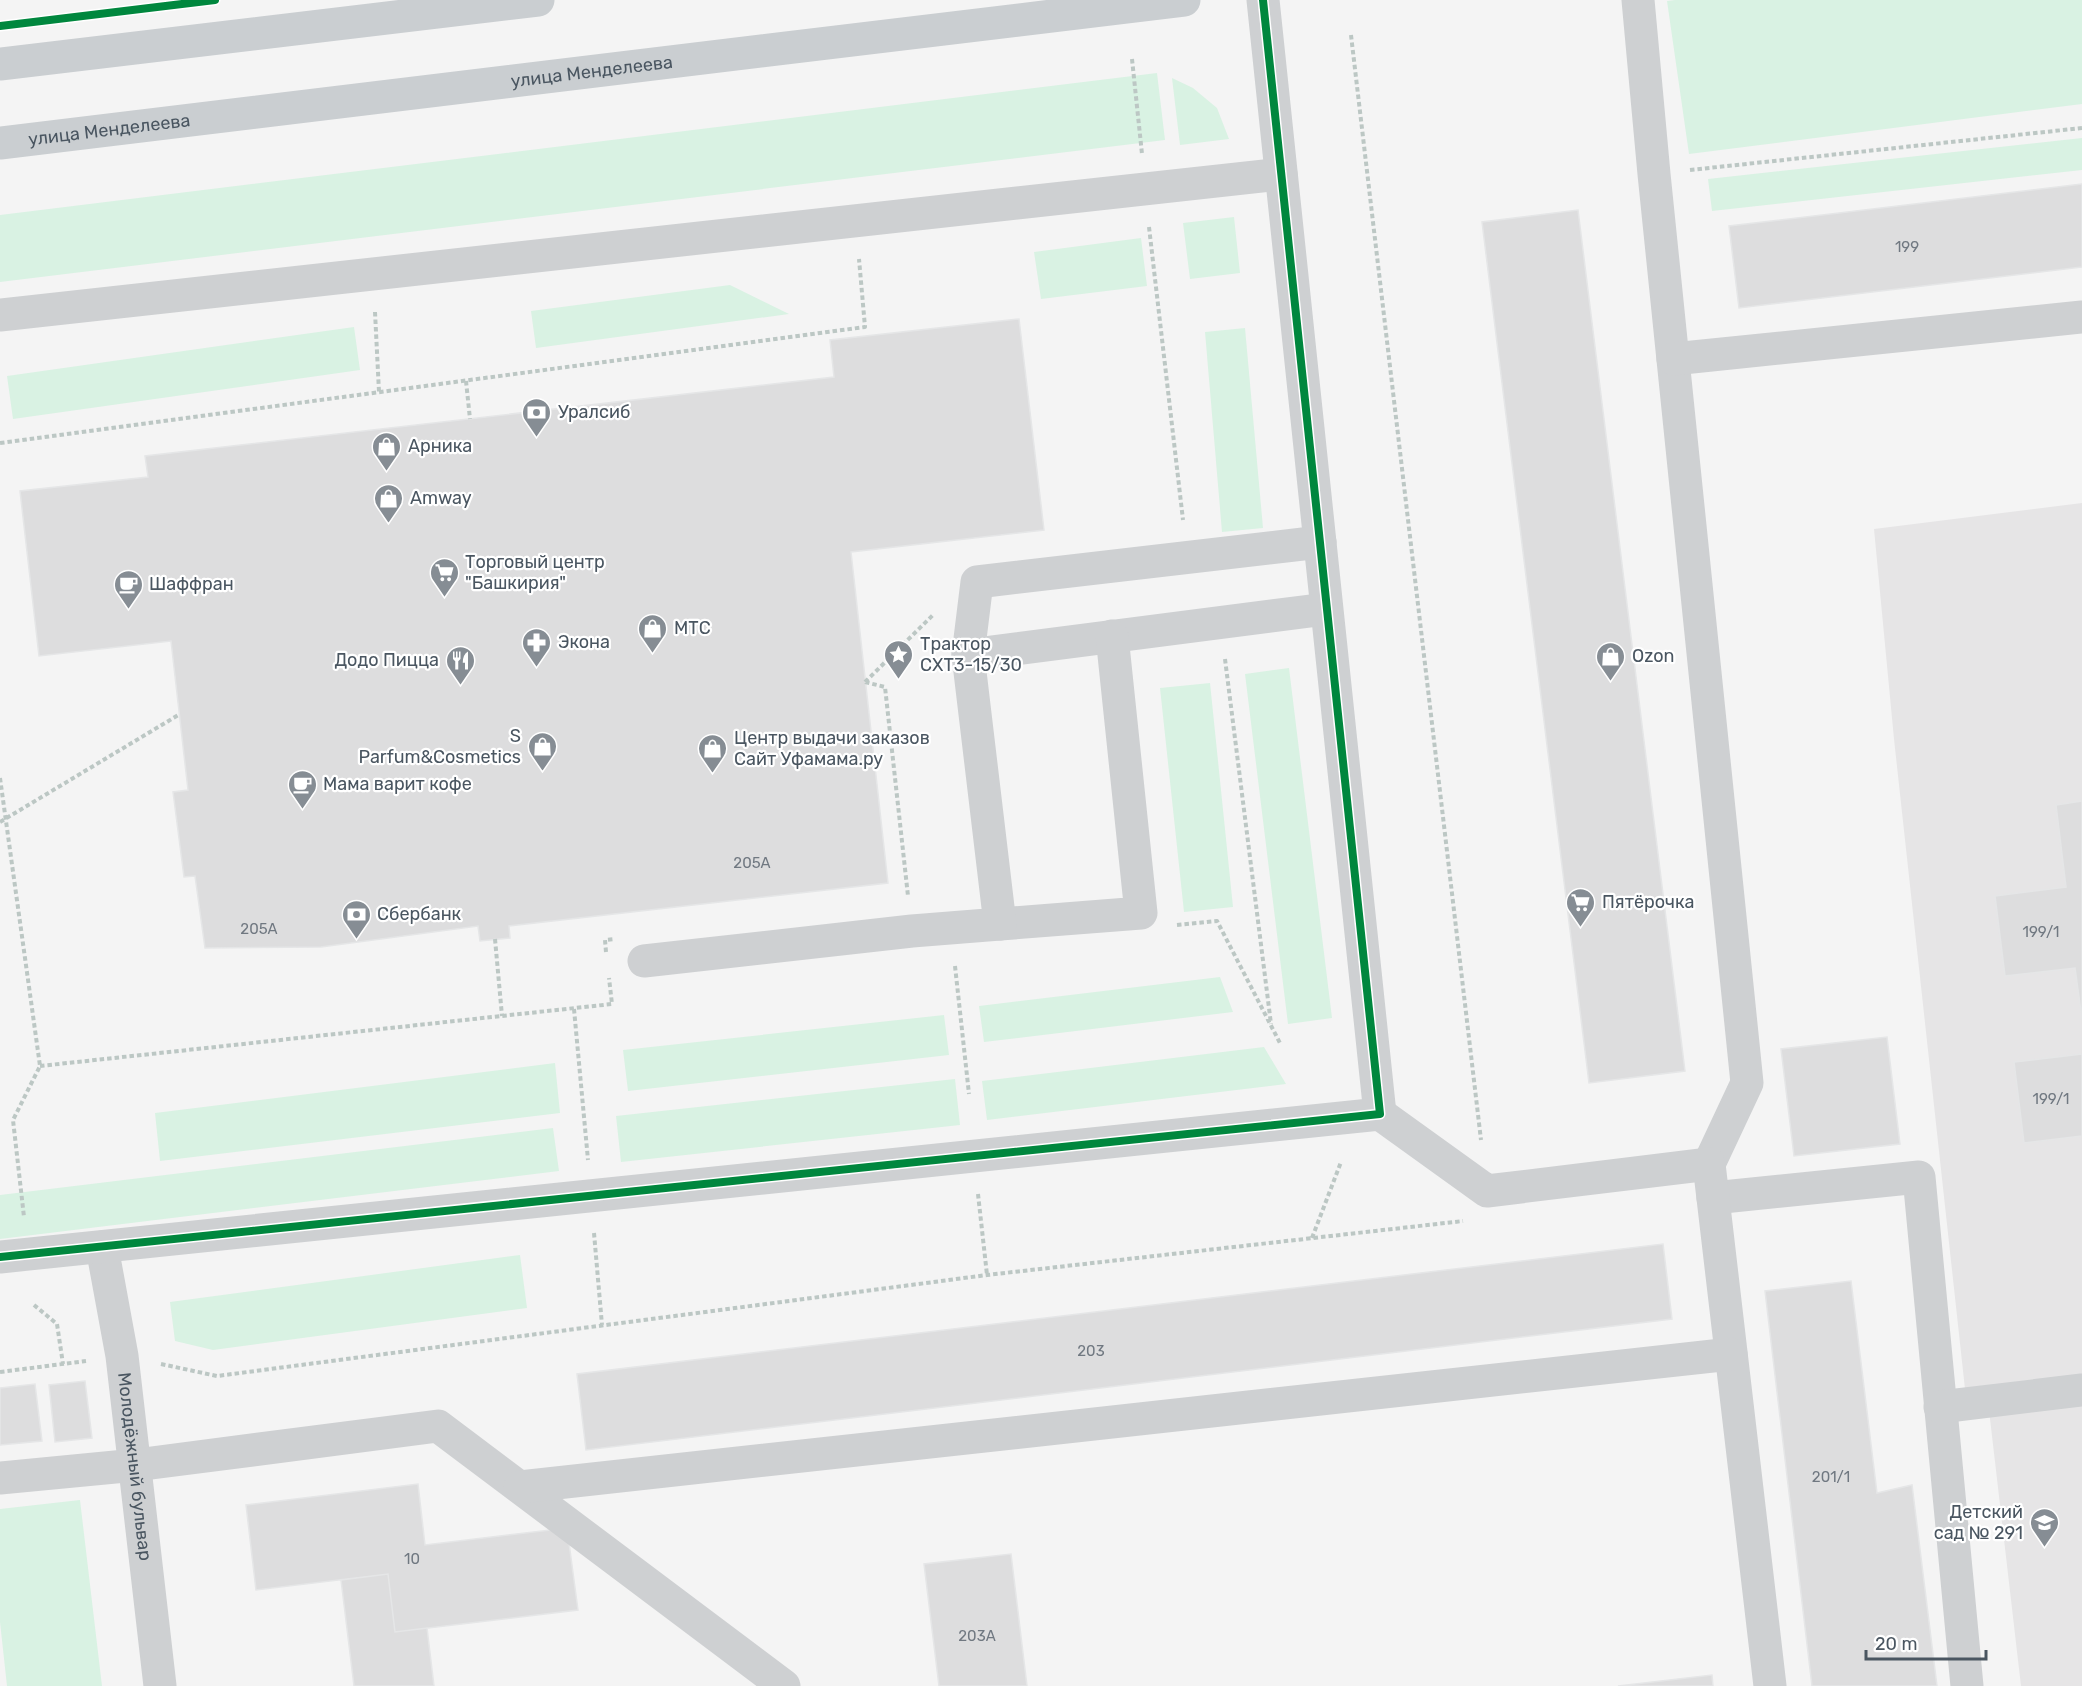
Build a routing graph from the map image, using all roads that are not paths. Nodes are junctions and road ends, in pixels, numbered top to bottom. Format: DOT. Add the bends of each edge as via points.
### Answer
graph roads {
  1 [pos="538,0"];
  2 [pos="1184,0"];
  3 [pos="1263,0"];
  4 [pos="1638,0"];
  5 [pos="0,64"];
  6 [pos="0,143"];
  7 [pos="1281,174"];
  8 [pos="0,315"];
  9 [pos="2082,317"];
  10 [pos="1673,359"];
  11 [pos="1320,542"];
  12 [pos="1326,609"];
  13 [pos="1112,636"];
  14 [pos="968,655"];
  15 [pos="1000,924"];
  16 [pos="644,961"];
  17 [pos="1380,1114"];
  18 [pos="1708,1164"];
  19 [pos="1713,1198"];
  20 [pos="102,1247"];
  21 [pos="0,1257"];
  22 [pos="1731,1354"];
  23 [pos="2082,1390"];
  24 [pos="1940,1407"];
  25 [pos="136,1465"];
  26 [pos="0,1478"];
  27 [pos="520,1487"];
  28 [pos="160,1686"];
  29 [pos="784,1686"];
  30 [pos="1770,1686"];
  31 [pos="1967,1686"];
  1 -- 5 [label="main road"];
  2 -- 6 [label="main road, улица Менделеева"];
  3 -- 7 [label="street"];
  4 -- 10 [label="street"];
  7 -- 8 [label="street"];
  7 -- 11 [label="street"];
  9 -- 10 [label="street"];
  10 -- 18 [label="street" via="1747,1083"];
  11 -- 12 [label="street"];
  11 -- 14 [label="street" via="977,582"];
  12 -- 13 [label="street"];
  12 -- 17 [label="street"];
  13 -- 14 [label="street"];
  13 -- 15 [label="street" via="1141,913"];
  14 -- 15 [label="street"];
  15 -- 16 [label="street"];
  17 -- 18 [label="street" via="1487,1191"];
  17 -- 20 [label="street"];
  18 -- 19 [label="street"];
  19 -- 22 [label="street"];
  19 -- 24 [label="street" via="1918,1177"];
  20 -- 21 [label="street"];
  20 -- 25 [label="street, Молодёжный бульвар"];
  22 -- 27 [label="street"];
  22 -- 30 [label="street"];
  23 -- 24 [label="street"];
  24 -- 31 [label="street"];
  25 -- 26 [label="street"];
  25 -- 27 [label="street" via="438,1426"];
  25 -- 28 [label="street, Молодёжный бульвар"];
  27 -- 29 [label="street"];
}
